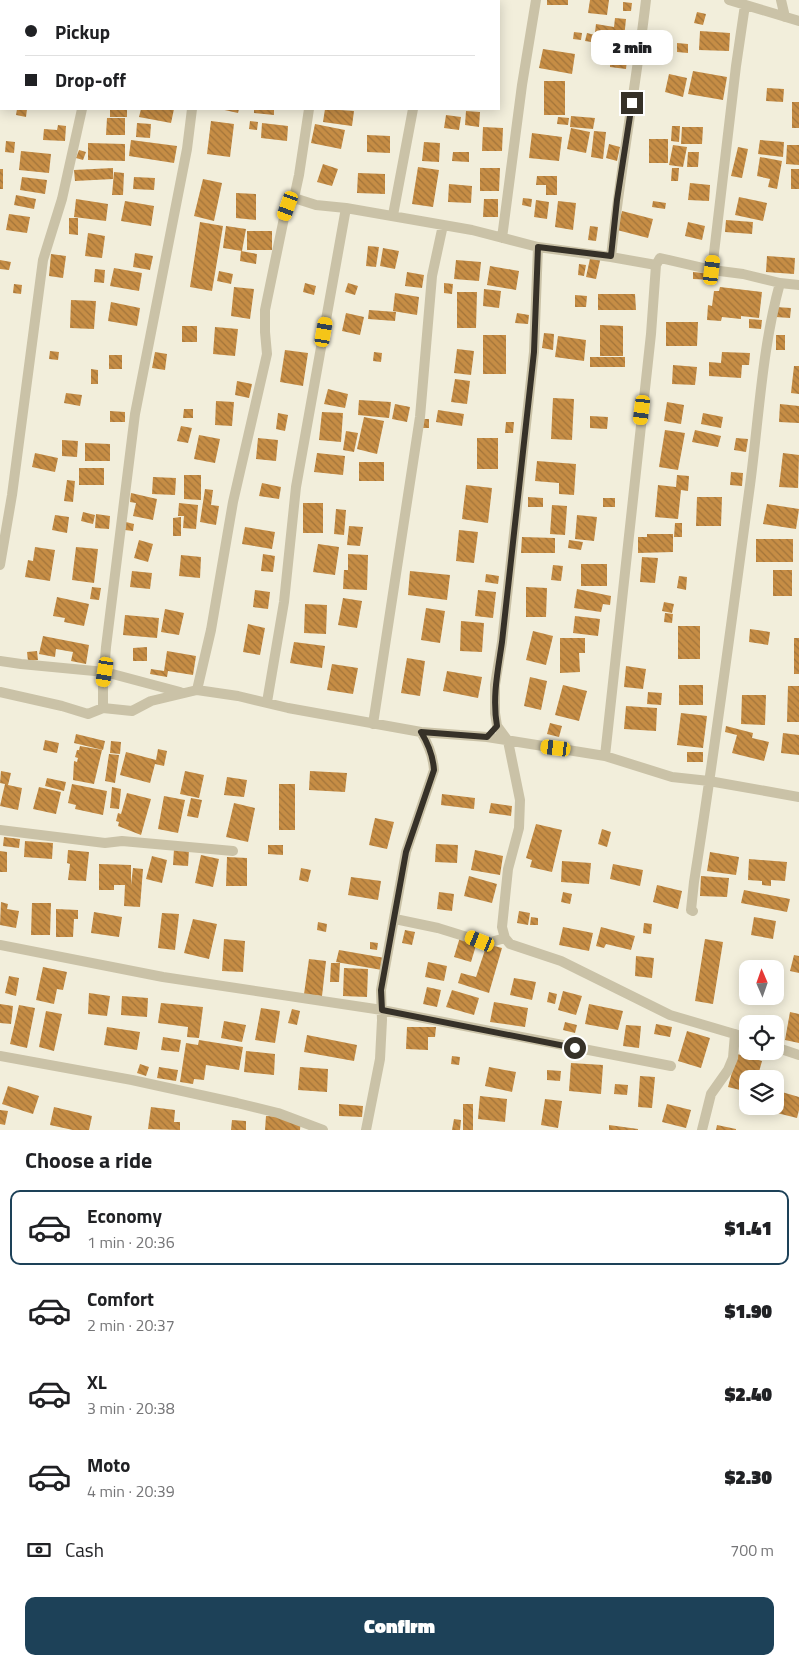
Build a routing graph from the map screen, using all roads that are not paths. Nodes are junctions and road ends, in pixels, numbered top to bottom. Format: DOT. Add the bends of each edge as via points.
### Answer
graph roads {
  1 [pos="536,0"];
  2 [pos="646,0"];
  3 [pos="729,0"];
  4 [pos="781,0"];
  5 [pos="745,5"];
  6 [pos="785,18"];
  7 [pos="799,21"];
  8 [pos="82,110"];
  9 [pos="192,110"];
  10 [pos="309,110"];
  11 [pos="413,110"];
  12 [pos="294,198"];
  13 [pos="346,208"];
  14 [pos="393,215"];
  15 [pos="443,225"];
  16 [pos="502,238"];
  17 [pos="538,247"];
  18 [pos="611,256"];
  19 [pos="656,265"];
  20 [pos="712,270"];
  21 [pos="780,283"];
  22 [pos="799,285"];
  23 [pos="0,565"];
  24 [pos="0,661"];
  25 [pos="105,672"];
  26 [pos="197,690"];
  27 [pos="0,692"];
  28 [pos="181,693"];
  29 [pos="267,702"];
  30 [pos="103,708"];
  31 [pos="373,724"];
  32 [pos="497,726"];
  33 [pos="421,732"];
  34 [pos="487,737"];
  35 [pos="508,741"];
  36 [pos="605,756"];
  37 [pos="709,781"];
  38 [pos="799,797"];
  39 [pos="0,830"];
  40 [pos="233,851"];
  41 [pos="693,912"];
  42 [pos="395,919"];
  43 [pos="505,938"];
  44 [pos="0,944"];
  45 [pos="382,1010"];
  46 [pos="735,1034"];
  47 [pos="739,1035"];
  48 [pos="784,1050"];
  49 [pos="799,1055"];
  50 [pos="0,1056"];
  51 [pos="671,1066"];
  52 [pos="323,1130"];
  53 [pos="366,1130"];
  54 [pos="702,1130"];
  1 -- 16 [label="street"];
  2 -- 18 [label="street"];
  3 -- 5 [label="street"];
  4 -- 6 [label="street"];
  5 -- 6 [label="street"];
  5 -- 20 [label="street"];
  6 -- 7 [label="street"];
  8 -- 23 [label="street" via="62,199 43,260"];
  9 -- 25 [label="street" via="135,414"];
  10 -- 12 [label="street"];
  11 -- 14 [label="street"];
  12 -- 13 [label="street" via="316,205"];
  12 -- 26 [label="street" via="284,218 276,254 266,310 267,354 233,502"];
  13 -- 14 [label="street"];
  13 -- 29 [label="street" via="296,487 284,602"];
  14 -- 15 [label="street"];
  15 -- 16 [label="street"];
  15 -- 31 [label="street" via="432,276 420,417"];
  16 -- 17 [label="street"];
  17 -- 18 [label="street"];
  17 -- 32 [label="street" via="534,352 495,685"];
  18 -- 19 [label="street"];
  19 -- 20 [label="street" via="660,258"];
  19 -- 36 [label="street"];
  20 -- 21 [label="street"];
  21 -- 22 [label="street"];
  21 -- 37 [label="street" via="766,348"];
  24 -- 25 [label="street"];
  25 -- 28 [label="street"];
  25 -- 30 [label="street"];
  26 -- 28 [label="street"];
  26 -- 29 [label="street"];
  27 -- 30 [label="street" via="88,714"];
  28 -- 30 [label="street" via="151,701 132,711"];
  29 -- 31 [label="street"];
  31 -- 33 [label="street"];
  32 -- 34 [label="street"];
  32 -- 35 [label="street"];
  33 -- 34 [label="street"];
  33 -- 42 [label="street" via="433,757 434,770 406,852"];
  34 -- 35 [label="street"];
  35 -- 36 [label="street"];
  35 -- 43 [label="street" via="520,800 519,828 508,869 502,927"];
  36 -- 37 [label="street" via="672,777"];
  37 -- 38 [label="street"];
  37 -- 41 [label="street" via="694,882"];
  39 -- 40 [label="street" via="104,843 122,841"];
  42 -- 43 [label="street" via="480,941"];
  42 -- 45 [label="street" via="381,990"];
  43 -- 46 [label="street" via="510,944 561,961 670,1015"];
  44 -- 45 [label="street" via="163,977"];
  45 -- 51 [label="street"];
  45 -- 53 [label="street" via="380,1059"];
  46 -- 47 [label="street"];
  46 -- 54 [label="street" via="733,1058 711,1094"];
  48 -- 49 [label="street"];
  50 -- 52 [label="street" via="237,1103 278,1113"];
}
